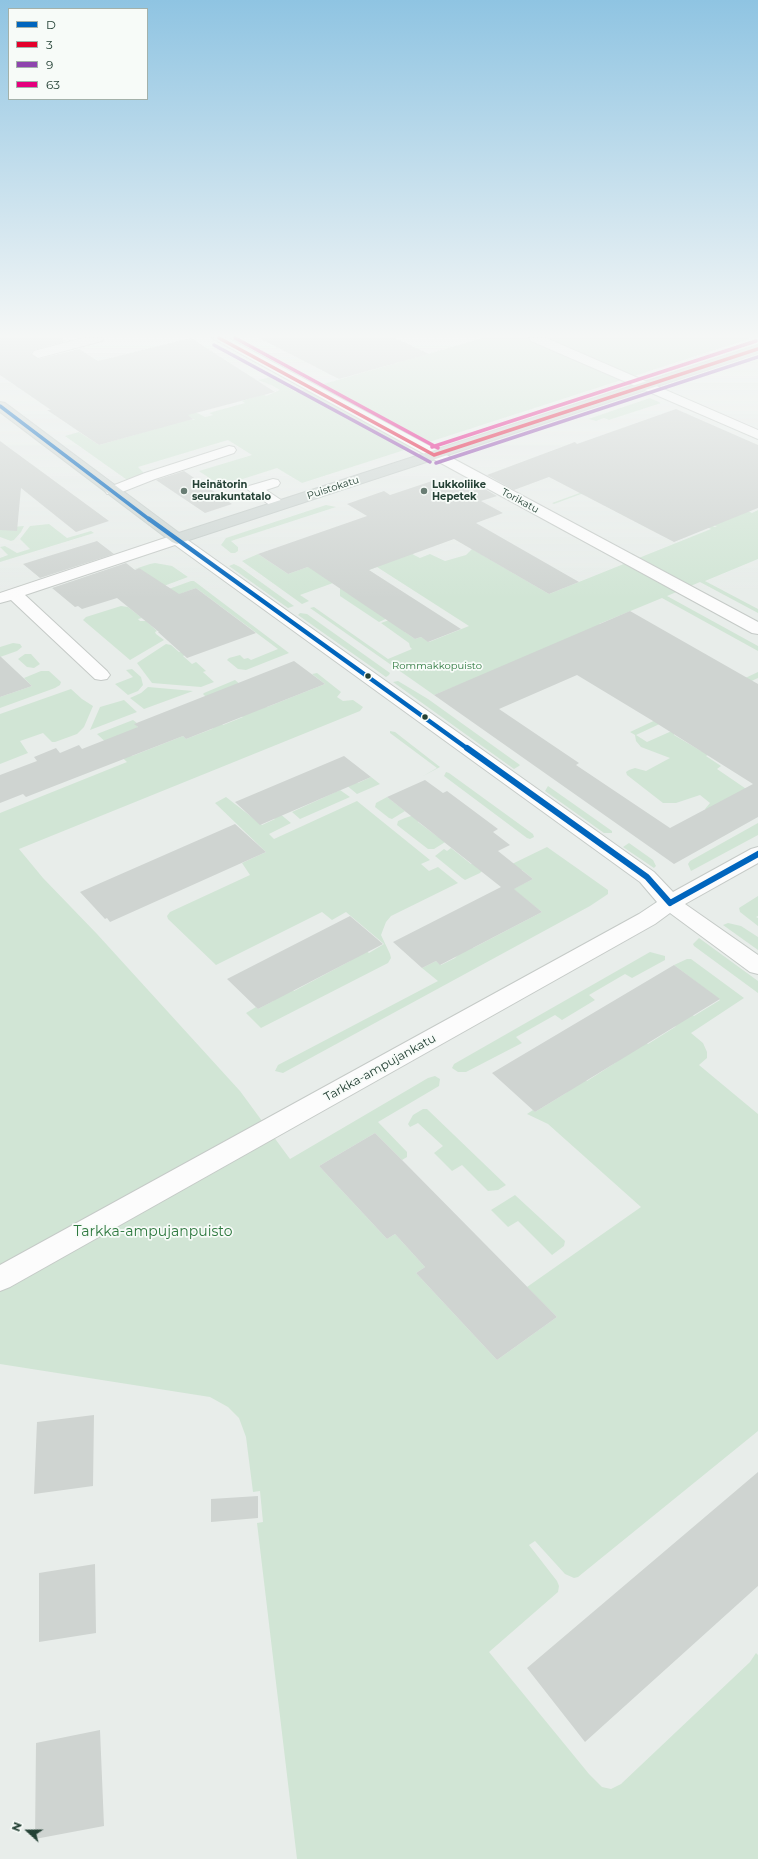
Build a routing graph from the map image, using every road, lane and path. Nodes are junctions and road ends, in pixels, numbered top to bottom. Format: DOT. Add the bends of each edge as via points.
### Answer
graph roads {
  1 [pos="25,425"];
  2 [pos="378,425"];
  3 [pos="526,425"];
  4 [pos="734,425"];
  5 [pos="758,435"];
  6 [pos="229,450"];
  7 [pos="434,455"];
  8 [pos="273,483"];
  9 [pos="112,491"];
  10 [pos="279,506"];
  11 [pos="177,539"];
  12 [pos="7,596"];
  13 [pos="758,629"];
  14 [pos="101,676"];
  15 [pos="758,854"];
  16 [pos="670,903"];
  17 [pos="758,966"];
  18 [pos="0,1279"];
  1 -- 9 [label="main road"];
  2 -- 7 [label="street, Torikatu"];
  3 -- 7 [label="main road, Puistokatu"];
  4 -- 5 [label="street"];
  6 -- 9 [label="street"];
  7 -- 10 [label="main road, Puistokatu"];
  7 -- 13 [label="street, Torikatu"];
  8 -- 10 [label="street" via="254,489"];
  9 -- 11 [label="main road"];
  10 -- 11 [label="main road, Puistokatu"];
  11 -- 12 [label="street, Puistokatu"];
  11 -- 16 [label="street" via="647,877"];
  12 -- 14 [label="street"];
  15 -- 16 [label="street, Tarkka-ampujankatu"];
  16 -- 17 [label="street"];
  16 -- 18 [label="street, Tarkka-ampujankatu" via="647,919"];
}
